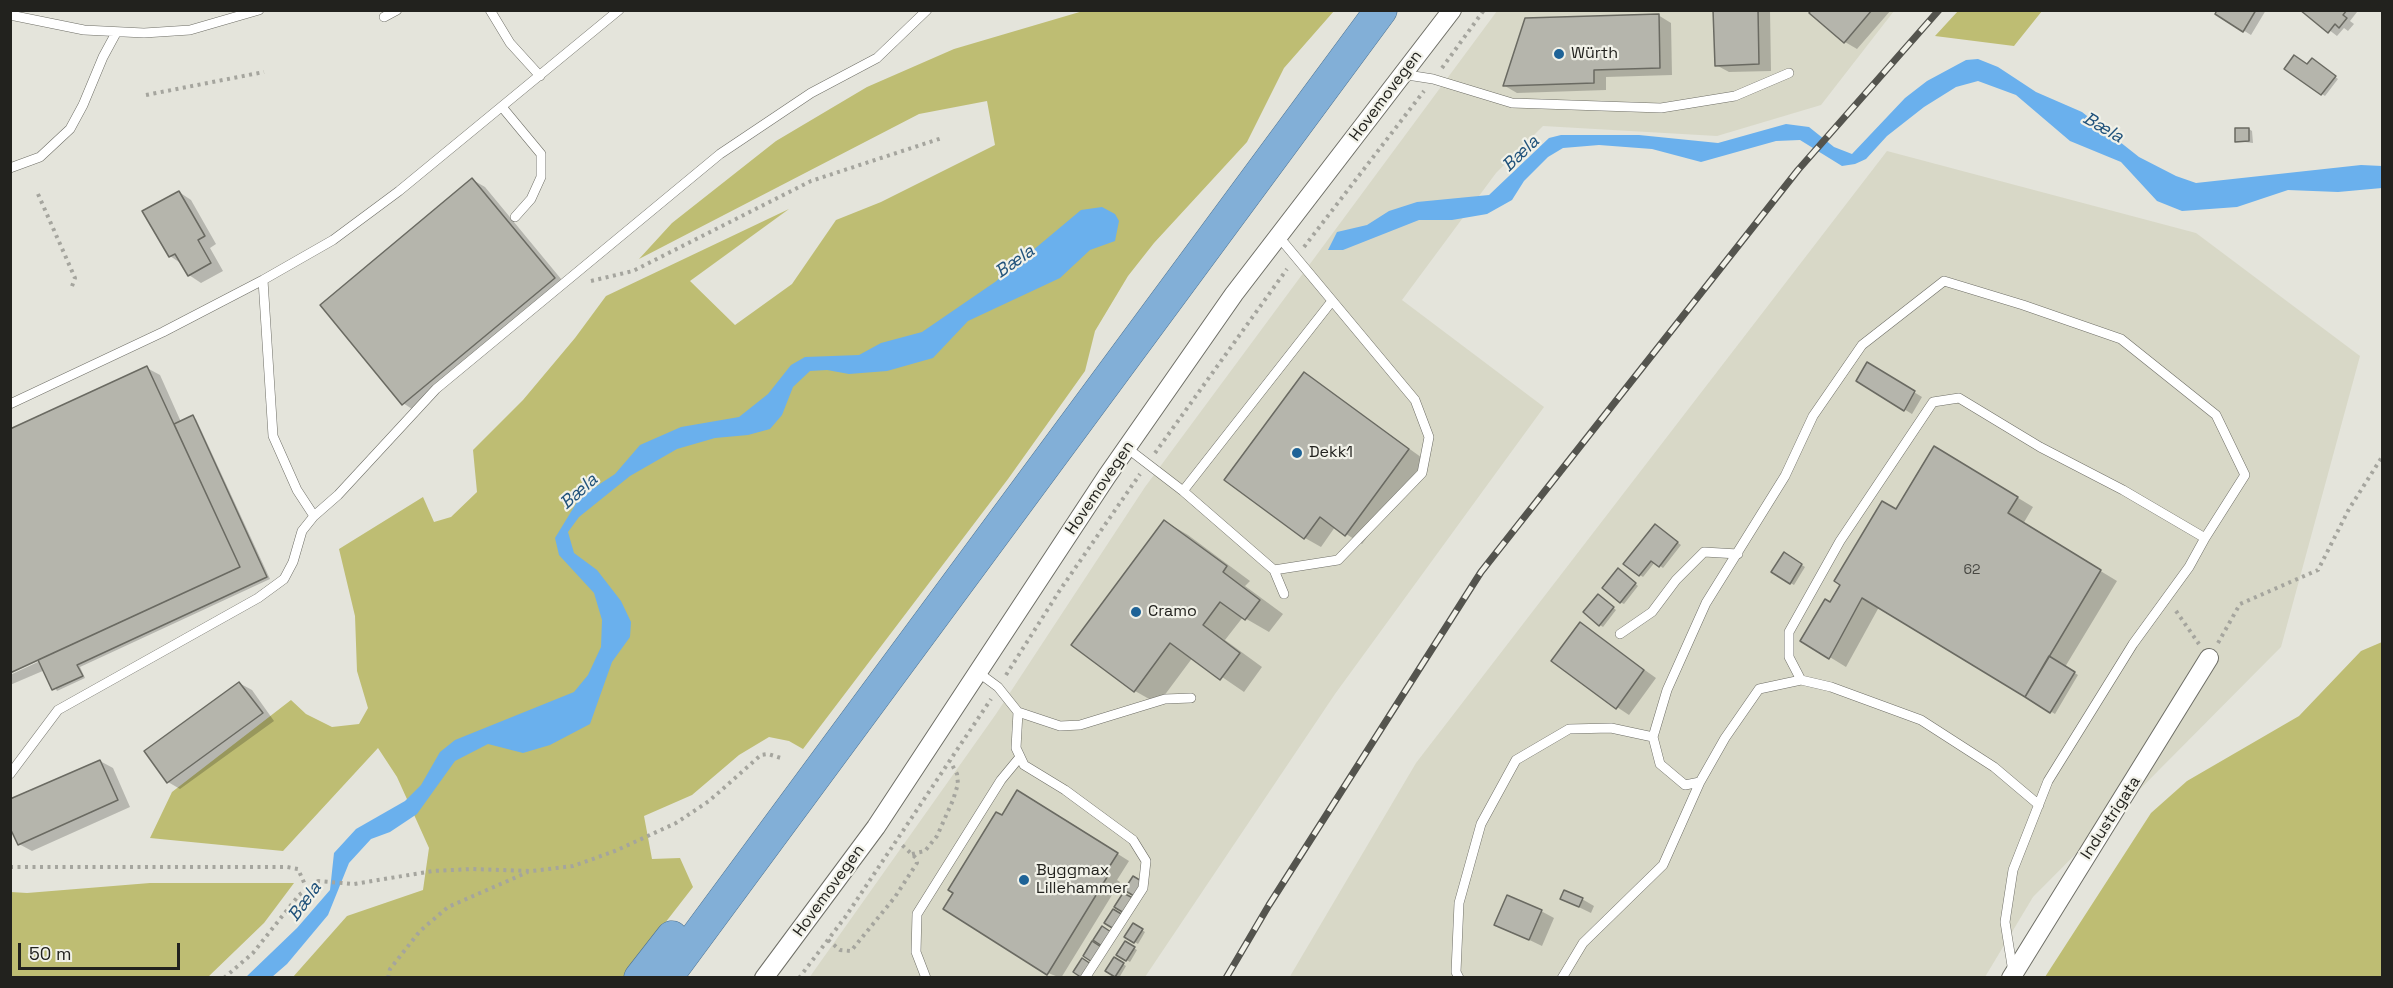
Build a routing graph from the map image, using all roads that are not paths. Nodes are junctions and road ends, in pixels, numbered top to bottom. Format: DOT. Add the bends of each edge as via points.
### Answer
graph roads {
  1 [pos="259,10"];
  2 [pos="397,10"];
  3 [pos="490,10"];
  4 [pos="619,10"];
  5 [pos="927,10"];
  6 [pos="1381,10"];
  7 [pos="1452,10"];
  8 [pos="10,15"];
  9 [pos="384,17"];
  10 [pos="116,33"];
  11 [pos="1789,73"];
  12 [pos="1401,74"];
  13 [pos="540,76"];
  14 [pos="502,106"];
  15 [pos="10,168"];
  16 [pos="515,217"];
  17 [pos="1279,237"];
  18 [pos="264,280"];
  19 [pos="1332,301"];
  20 [pos="10,404"];
  21 [pos="1127,448"];
  22 [pos="1183,491"];
  23 [pos="314,516"];
  24 [pos="2205,538"];
  25 [pos="983,548"];
  26 [pos="1738,554"];
  27 [pos="1274,570"];
  28 [pos="1284,594"];
  29 [pos="1620,634"];
  30 [pos="2209,658"];
  31 [pos="979,673"];
  32 [pos="1801,680"];
  33 [pos="1191,698"];
  34 [pos="1018,712"];
  35 [pos="1653,737"];
  36 [pos="1020,757"];
  37 [pos="10,774"];
  38 [pos="814,776"];
  39 [pos="1700,782"];
  40 [pos="2039,805"];
  41 [pos="2012,976"];
  42 [pos="640,978"];
  43 [pos="666,978"];
  44 [pos="686,978"];
  45 [pos="764,978"];
  46 [pos="926,978"];
  47 [pos="1085,978"];
  48 [pos="1459,978"];
  49 [pos="1562,978"];
  1 -- 10 [label="lane" via="190,30"];
  2 -- 9 [label="lane"];
  3 -- 13 [label="lane" via="510,43"];
  4 -- 13 [label="lane"];
  5 -- 23 [label="lane" via="877,58 801,99 720,154 650,209 561,288 436,389"];
  6 -- 25 [label="highway"];
  7 -- 12 [label="street, Hovemovegen"];
  8 -- 10 [label="lane"];
  10 -- 15 [label="lane" via="69,129 40,157"];
  11 -- 12 [label="lane" via="1734,96 1661,108 1512,103 1433,79"];
  12 -- 17 [label="street, Hovemovegen"];
  13 -- 14 [label="lane"];
  14 -- 16 [label="lane" via="541,154 541,177 531,199"];
  14 -- 18 [label="lane" via="333,240"];
  17 -- 19 [label="lane"];
  17 -- 21 [label="street, Hovemovegen" via="1234,294"];
  18 -- 20 [label="lane"];
  18 -- 23 [label="lane" via="273,436 297,490"];
  19 -- 22 [label="lane"];
  19 -- 27 [label="lane" via="1415,400 1429,436 1422,473 1338,560"];
  21 -- 22 [label="lane"];
  21 -- 31 [label="street, Hovemovegen"];
  22 -- 27 [label="lane"];
  23 -- 37 [label="lane" via="302,531 284,579 258,598 58,710"];
  24 -- 26 [label="lane" via="2245,475 2216,415 2121,339 1944,281 1862,345 1813,416 1785,476"];
  24 -- 32 [label="lane" via="1959,398 1933,402 1840,541 1789,632 1789,657"];
  24 -- 40 [label="lane" via="2097,701 2048,781"];
  25 -- 38 [label="highway"];
  25 -- 44 [label="highway" via="956,607"];
  26 -- 29 [label="lane" via="1704,552 1652,612"];
  26 -- 35 [label="lane" via="1706,603 1667,690"];
  27 -- 28 [label="lane"];
  30 -- 41 [label="street, Industrigata"];
  31 -- 34 [label="lane" via="998,687"];
  31 -- 45 [label="street, Hovemovegen" via="876,826"];
  32 -- 39 [label="lane" via="1759,689"];
  32 -- 40 [label="lane" via="1921,720 1994,767"];
  33 -- 34 [label="lane" via="1165,699 1080,725 1060,726"];
  34 -- 36 [label="lane" via="1016,748"];
  35 -- 39 [label="lane" via="1660,764 1685,785"];
  35 -- 48 [label="lane" via="1611,728 1569,729 1516,760 1481,824 1459,903"];
  36 -- 46 [label="lane" via="1001,780 917,914 916,952"];
  36 -- 47 [label="lane" via="1024,765 1133,840 1146,861 1143,888"];
  38 -- 42 [label="highway" via="749,832"];
  38 -- 43 [label="highway"];
  39 -- 49 [label="lane" via="1663,865 1583,942"];
  40 -- 41 [label="lane" via="2013,870 2005,922"];
}
